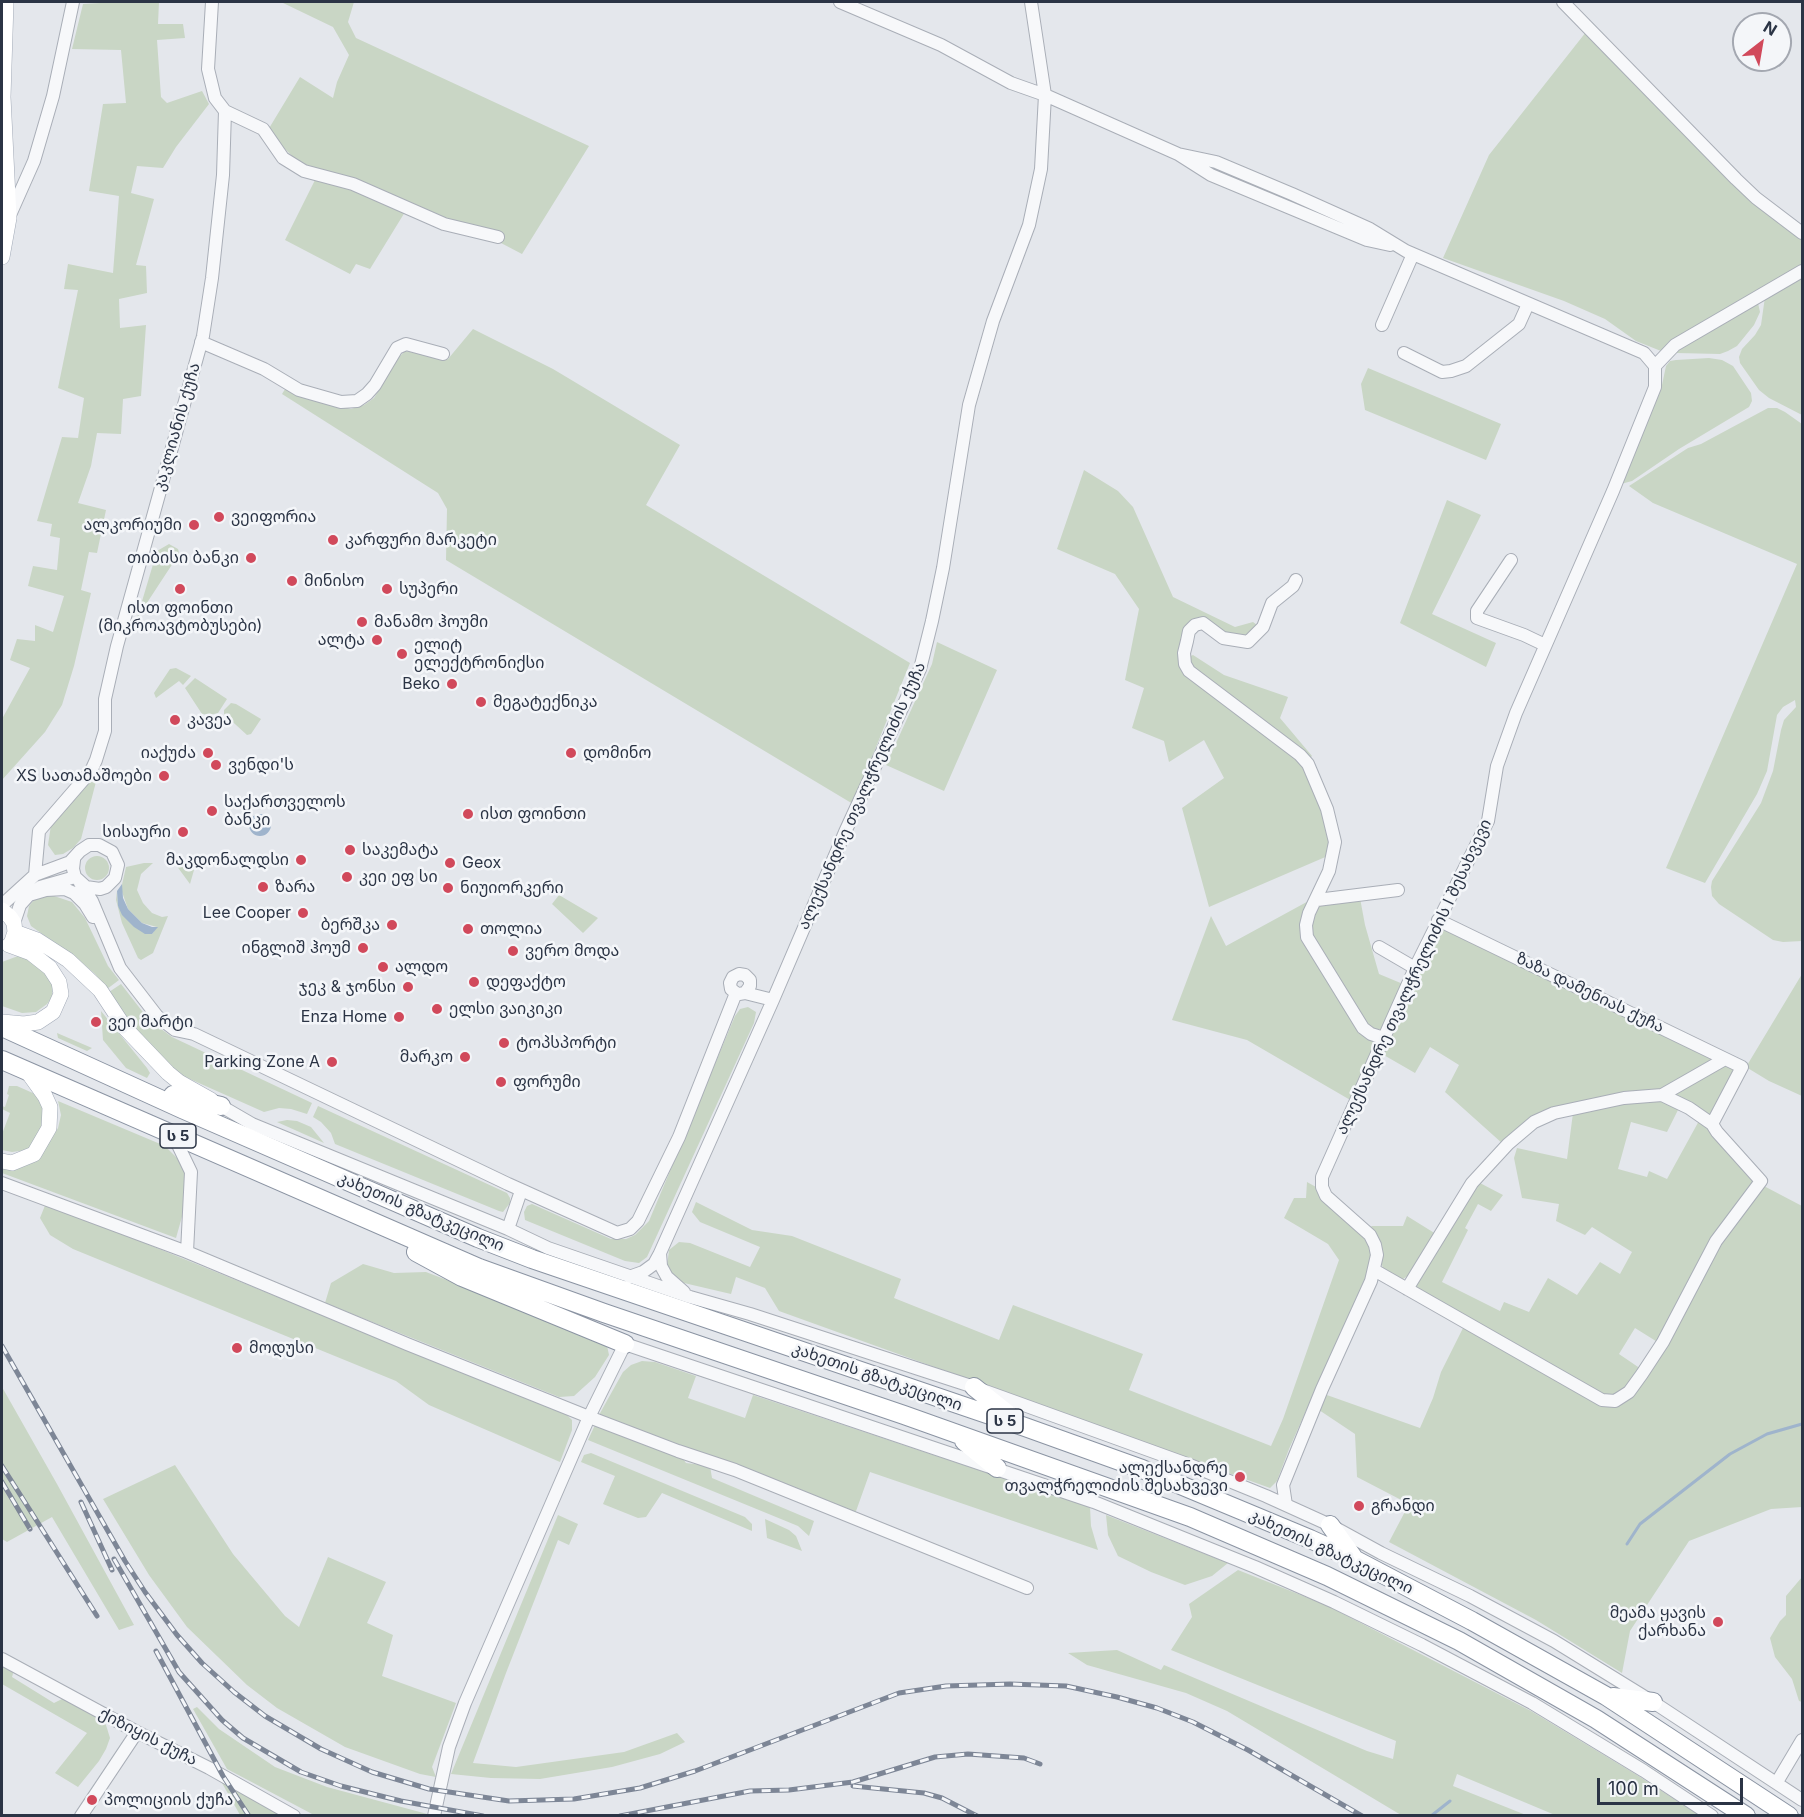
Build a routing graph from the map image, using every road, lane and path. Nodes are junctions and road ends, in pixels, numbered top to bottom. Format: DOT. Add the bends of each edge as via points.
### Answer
graph roads {
  1 [pos="6,2"];
  2 [pos="74,2"];
  3 [pos="212,2"];
  4 [pos="840,2"];
  5 [pos="1031,2"];
  6 [pos="1563,2"];
  7 [pos="1044,95"];
  8 [pos="2,97"];
  9 [pos="225,111"];
  10 [pos="1178,154"];
  11 [pos="1292,194"];
  12 [pos="1287,207"];
  13 [pos="9,218"];
  14 [pos="1803,233"];
  15 [pos="498,237"];
  16 [pos="1400,248"];
  17 [pos="1413,254"];
  18 [pos="2,256"];
  19 [pos="1803,271"];
  20 [pos="1528,304"];
  21 [pos="1382,325"];
  22 [pos="201,342"];
  23 [pos="1404,353"];
  24 [pos="443,354"];
  25 [pos="1655,366"];
  26 [pos="1511,560"];
  27 [pos="1296,580"];
  28 [pos="1545,645"];
  29 [pos="38,851"];
  30 [pos="74,860"];
  31 [pos="60,866"];
  32 [pos="35,875"];
  33 [pos="77,880"];
  34 [pos="1398,890"];
  35 [pos="29,895"];
  36 [pos="1317,900"];
  37 [pos="2,905"];
  38 [pos="2,910"];
  39 [pos="1438,920"];
  40 [pos="10,938"];
  41 [pos="106,938"];
  42 [pos="1379,946"];
  43 [pos="1415,968"];
  44 [pos="773,1000"];
  45 [pos="2,1022"];
  46 [pos="2,1027"];
  47 [pos="1384,1038"];
  48 [pos="1725,1059"];
  49 [pos="2,1060"];
  50 [pos="27,1071"];
  51 [pos="133,1086"];
  52 [pos="1662,1095"];
  53 [pos="221,1106"];
  54 [pos="1712,1124"];
  55 [pos="162,1129"];
  56 [pos="2,1161"];
  57 [pos="2,1182"];
  58 [pos="521,1191"];
  59 [pos="327,1203"];
  60 [pos="508,1229"];
  61 [pos="187,1252"];
  62 [pos="660,1253"];
  63 [pos="1374,1270"];
  64 [pos="629,1277"];
  65 [pos="1407,1289"];
  66 [pos="690,1297"];
  67 [pos="625,1344"];
  68 [pos="974,1387"];
  69 [pos="589,1416"];
  70 [pos="1024,1427"];
  71 [pos="956,1434"];
  72 [pos="997,1468"];
  73 [pos="1283,1485"];
  74 [pos="1266,1496"];
  75 [pos="1286,1505"];
  76 [pos="1329,1526"];
  77 [pos="1354,1559"];
  78 [pos="1027,1588"];
  79 [pos="2,1659"];
  80 [pos="1606,1696"];
  81 [pos="1653,1702"];
  82 [pos="137,1732"];
  83 [pos="1803,1740"];
  84 [pos="1777,1782"];
  85 [pos="1803,1800"];
  86 [pos="81,1815"];
  87 [pos="294,1815"];
  88 [pos="434,1815"];
  89 [pos="1712,1815"];
  90 [pos="1746,1815"];
  91 [pos="1789,1815"];
  1 -- 8 [label="main road"];
  2 -- 13 [label="street" via="34,161"];
  3 -- 9 [label="street, კაკლიანის ქუჩა" via="208,69 215,98"];
  4 -- 7 [label="street"];
  5 -- 7 [label="street, ალექსანდრე თვალჭრელიძის ქუჩა"];
  6 -- 14 [label="street" via="1756,198"];
  7 -- 10 [label="street"];
  7 -- 44 [label="street, ალექსანდრე თვალჭრელიძის ქუჩა" via="1036,197 969,405 943,568 920,669"];
  8 -- 13 [label="main road"];
  9 -- 15 [label="street" via="262,129 283,158 304,171 353,184 444,224"];
  9 -- 22 [label="street, კაკლიანის ქუჩა" via="223,175"];
  10 -- 11 [label="street" via="1216,162"];
  10 -- 12 [label="street" via="1211,175"];
  11 -- 12 [label="street"];
  11 -- 16 [label="street" via="1370,229"];
  12 -- 16 [label="street" via="1367,240"];
  13 -- 18 [label="main road"];
  16 -- 17 [label="street"];
  17 -- 20 [label="street"];
  17 -- 21 [label="street"];
  19 -- 25 [label="street" via="1675,345"];
  20 -- 23 [label="street" via="1519,324 1466,366 1442,372"];
  20 -- 25 [label="street" via="1644,353"];
  22 -- 24 [label="street" via="264,369 299,390 341,402 357,401 367,394 397,348 406,344"];
  22 -- 29 [label="street, კაკლიანის ქუჩა" via="117,646 105,699 105,731 96,760 39,831"];
  25 -- 28 [label="street, ალექსანდრე თვალჭრელიძის I შესახვევი" via="1655,387"];
  26 -- 28 [label="street" via="1477,611 1477,618"];
  27 -- 36 [label="street" via="1272,603 1263,627 1248,642 1223,638 1203,623 1189,631 1184,653 1190,671 1308,764 1327,809 1335,842"];
  28 -- 39 [label="street, ალექსანდრე თვალჭრელიძის I შესახვევი" via="1497,766 1488,821"];
  29 -- 31 [label="street" via="41,858"];
  29 -- 32 [label="street"];
  30 -- 31 [label="street"];
  30 -- 33 [label="street"];
  30 -- 33 [label="street" via="80,850 94,844 106,847 116,858 115,878 106,887 92,889"];
  31 -- 32 [label="street"];
  32 -- 37 [label="street"];
  33 -- 35 [label="street" via="40,888"];
  33 -- 41 [label="street" via="92,900"];
  34 -- 36 [label="street"];
  35 -- 40 [label="street" via="20,905"];
  35 -- 41 [label="street" via="46,890 74,893"];
  36 -- 47 [label="street" via="1306,925 1307,938 1363,1028"];
  38 -- 40 [label="main road" via="10,917"];
  39 -- 43 [label="street, ალექსანდრე თვალჭრელიძის I შესახვევი"];
  39 -- 48 [label="street, ზაზა დამენიას ქუჩა"];
  40 -- 45 [label="main road" via="50,968 61,994 53,1012 38,1022"];
  40 -- 53 [label="main road" via="37,940 68,960 100,990 125,1028 168,1073"];
  41 -- 58 [label="street" via="130,982 157,1016 175,1030 194,1034"];
  42 -- 43 [label="street"];
  43 -- 47 [label="street, ალექსანდრე თვალჭრელიძის I შესახვევი"];
  44 -- 58 [label="street" via="744,990 729,1014 679,1137 638,1221 630,1229 617,1233"];
  44 -- 62 [label="street, ალექსანდრე თვალჭრელიძის ქუჩა"];
  46 -- 51 [label="highway, კახეთის გზატკეცილი / ს 5"];
  47 -- 63 [label="street, ალექსანდრე თვალჭრელიძის I შესახვევი" via="1325,1169 1322,1187 1335,1206 1370,1235 1377,1255"];
  48 -- 52 [label="street"];
  48 -- 54 [label="street, ზაზა დამენიას ქუჩა" via="1742,1067"];
  49 -- 50 [label="highway, კახეთის გზატკეცილი / ს 5"];
  50 -- 55 [label="highway, კახეთის გზატკეცილი / ს 5"];
  50 -- 56 [label="main road" via="50,1107 49,1128 34,1154 12,1163"];
  51 -- 53 [label="highway"];
  51 -- 70 [label="highway, კახეთის გზატკეცილი / ს 5" via="415,1211 532,1258"];
  52 -- 54 [label="street"];
  52 -- 65 [label="street" via="1624,1098 1554,1113 1534,1122 1472,1183"];
  53 -- 60 [label="street, კახეთის გზატკეცილი" via="273,1134"];
  54 -- 65 [label="street" via="1761,1181 1716,1241 1642,1374 1629,1392 1615,1401 1602,1401"];
  55 -- 59 [label="highway, კახეთის გზატკეცილი / ს 5"];
  55 -- 61 [label="street" via="178,1145 191,1172"];
  57 -- 61 [label="street"];
  58 -- 60 [label="street"];
  59 -- 67 [label="highway" via="462,1277"];
  59 -- 71 [label="highway, კახეთის გზატკეცილი / ს 5" via="479,1268"];
  60 -- 64 [label="street, კახეთის გზატკეცილი"];
  61 -- 69 [label="street"];
  62 -- 64 [label="street" via="643,1272"];
  62 -- 66 [label="street" via="667,1277"];
  63 -- 65 [label="street"];
  63 -- 73 [label="street, ალექსანდრე თვალჭრელიძის I შესახვევი"];
  64 -- 66 [label="street, კახეთის გზატკეცილი"];
  66 -- 68 [label="street, კახეთის გზატკეცილი"];
  67 -- 69 [label="street"];
  67 -- 72 [label="street"];
  68 -- 70 [label="highway"];
  68 -- 74 [label="street, კახეთის გზატკეცილი"];
  69 -- 78 [label="street" via="735,1470"];
  69 -- 88 [label="street" via="465,1703 449,1747"];
  70 -- 77 [label="highway, კახეთის გზატკეცილი / ს 5" via="1188,1487"];
  71 -- 72 [label="highway"];
  71 -- 90 [label="highway, კახეთის გზატკეცილი / ს 5" via="1190,1517 1404,1613 1596,1719"];
  72 -- 89 [label="street" via="1094,1502 1353,1611 1532,1703"];
  73 -- 74 [label="street"];
  73 -- 75 [label="street"];
  74 -- 75 [label="street, კახეთის გზატკეცილი"];
  75 -- 76 [label="street, კახეთის გზატკეცილი"];
  76 -- 77 [label="highway"];
  76 -- 81 [label="street, კახეთის გზატკეცილი" via="1554,1641"];
  77 -- 80 [label="highway, კახეთის გზატკეცილი / ს 5"];
  79 -- 82 [label="street, ქიზიყის ქუჩა"];
  80 -- 81 [label="highway"];
  80 -- 91 [label="highway, კახეთის გზატკეცილი / ს 5"];
  81 -- 84 [label="street, კახეთის გზატკეცილი"];
  82 -- 86 [label="street"];
  82 -- 87 [label="street, ქიზიყის ქუჩა"];
  83 -- 84 [label="street"];
  84 -- 85 [label="street, კახეთის გზატკეცილი"];
}
